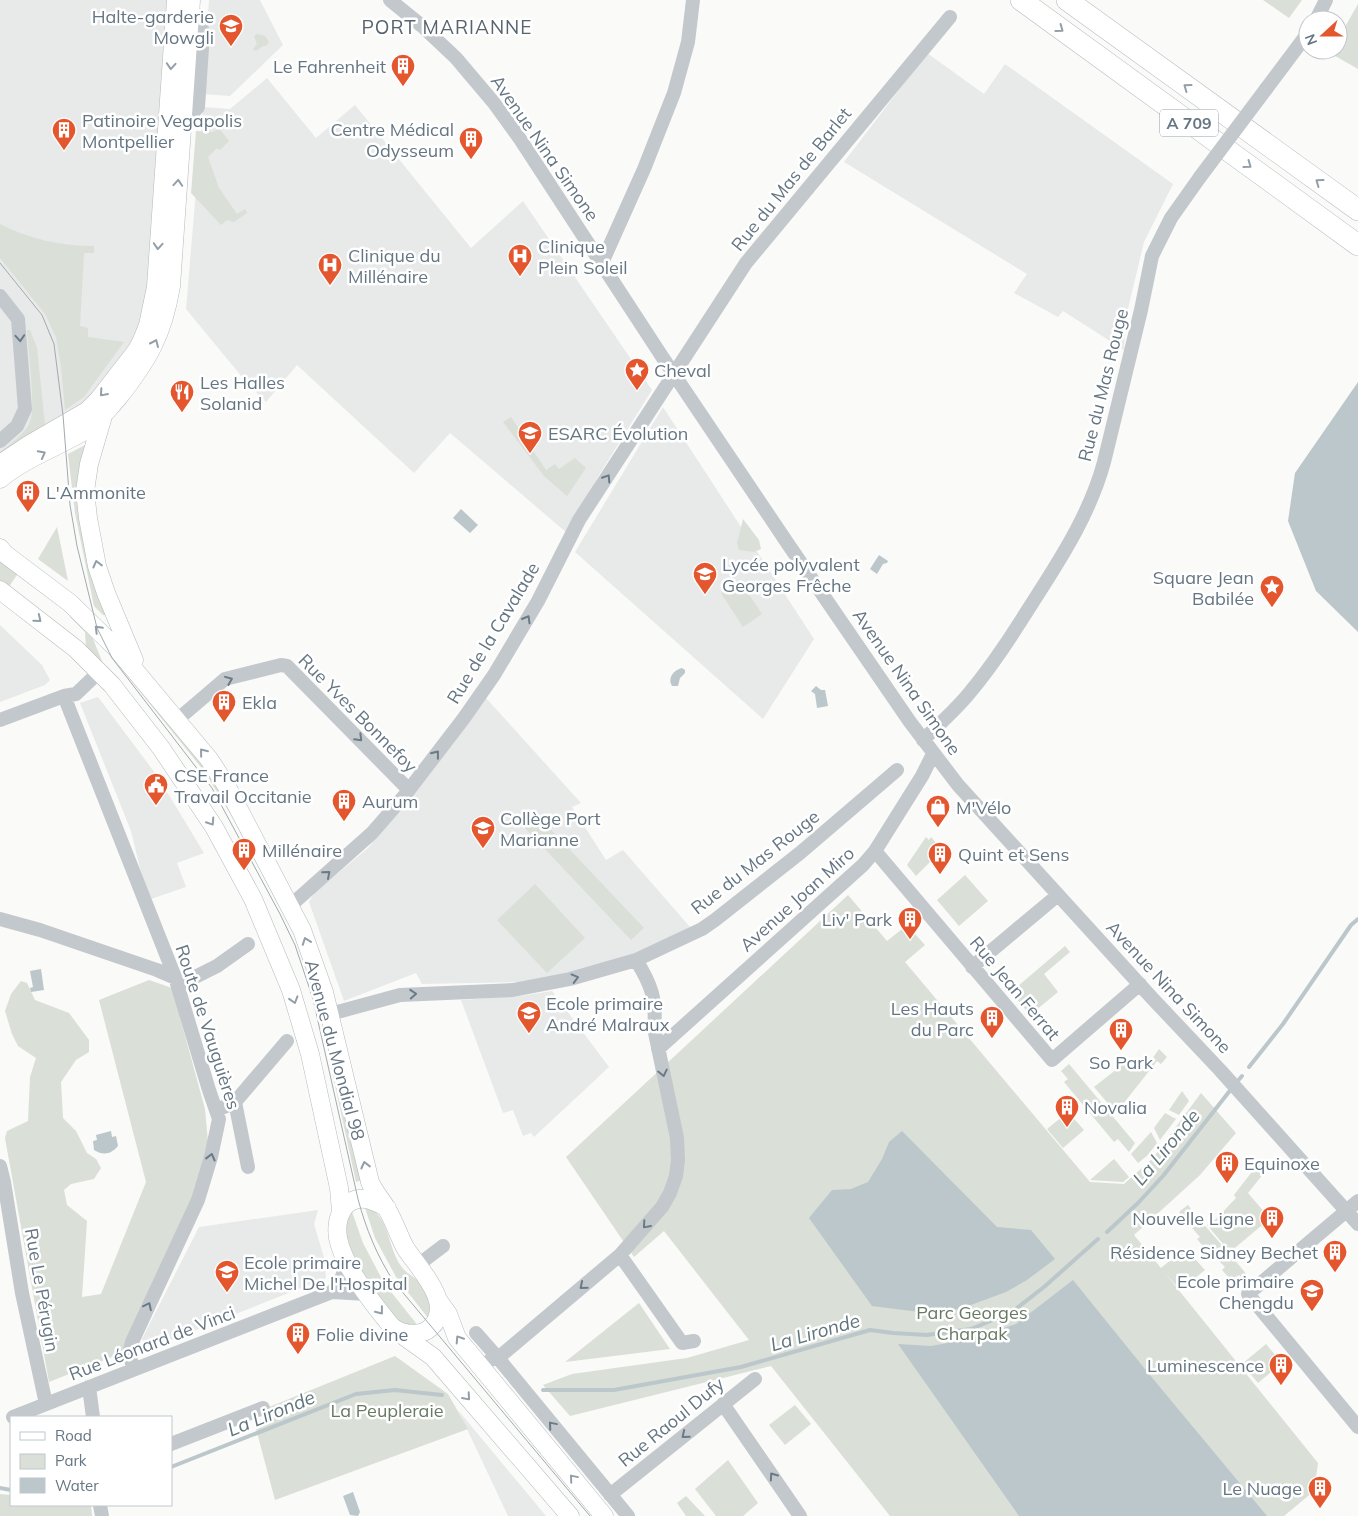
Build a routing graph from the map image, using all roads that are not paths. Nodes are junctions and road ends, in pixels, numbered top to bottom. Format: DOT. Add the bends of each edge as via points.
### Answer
graph roads {
  1 [pos="390,0"];
  2 [pos="693,0"];
  3 [pos="1021,0"];
  4 [pos="1067,0"];
  5 [pos="186,2"];
  6 [pos="950,16"];
  7 [pos="1298,47"];
  8 [pos="1358,210"];
  9 [pos="1358,245"];
  10 [pos="602,264"];
  11 [pos="0,296"];
  12 [pos="674,374"];
  13 [pos="103,416"];
  14 [pos="0,441"];
  15 [pos="0,464"];
  16 [pos="0,479"];
  17 [pos="0,548"];
  18 [pos="0,590"];
  19 [pos="95,668"];
  20 [pos="140,674"];
  21 [pos="64,696"];
  22 [pos="0,720"];
  23 [pos="177,720"];
  24 [pos="923,740"];
  25 [pos="933,754"];
  26 [pos="896,770"];
  27 [pos="409,790"];
  28 [pos="875,851"];
  29 [pos="1058,895"];
  30 [pos="290,906"];
  31 [pos="0,919"];
  32 [pos="248,944"];
  33 [pos="636,960"];
  34 [pos="972,967"];
  35 [pos="175,977"];
  36 [pos="1140,984"];
  37 [pos="330,1014"];
  38 [pos="287,1042"];
  39 [pos="658,1049"];
  40 [pos="235,1102"];
  41 [pos="217,1110"];
  42 [pos="0,1166"];
  43 [pos="248,1167"];
  44 [pos="2,1180"];
  45 [pos="1358,1201"];
  46 [pos="387,1208"];
  47 [pos="340,1211"];
  48 [pos="1346,1212"];
  49 [pos="1358,1224"];
  50 [pos="443,1246"];
  51 [pos="620,1255"];
  52 [pos="347,1263"];
  53 [pos="418,1265"];
  54 [pos="332,1292"];
  55 [pos="367,1294"];
  56 [pos="438,1299"];
  57 [pos="394,1328"];
  58 [pos="476,1332"];
  59 [pos="694,1341"];
  60 [pos="498,1358"];
  61 [pos="476,1361"];
  62 [pos="134,1369"];
  63 [pos="755,1379"];
  64 [pos="89,1387"];
  65 [pos="46,1404"];
  66 [pos="723,1404"];
  67 [pos="263,1408"];
  68 [pos="17,1416"];
  69 [pos="93,1416"];
  70 [pos="1358,1427"];
  71 [pos="172,1444"];
  72 [pos="610,1495"];
  73 [pos="570,1516"];
  74 [pos="604,1516"];
  75 [pos="628,1516"];
  76 [pos="800,1516"];
  1 -- 10 [label="street, Avenue Nina Simone" via="456,58 494,103"];
  2 -- 10 [label="street" via="688,42 674,93"];
  3 -- 9 [label="highway, A 709, one-way"];
  8 -- 4 [label="highway, A 709, one-way"];
  13 -- 5 [label="main road, one-way" via="149,355 164,321 171,286"];
  5 -- 15 [label="main road, one-way" via="156,280 148,325 137,350 86,411"];
  6 -- 12 [label="street, Rue du Mas de Barlet" via="746,263"];
  7 -- 24 [label="street, Rue du Mas Rouge, bridge" via="1171,218 1152,256 1104,462 1093,494 1063,554 977,683"];
  10 -- 12 [label="street, Avenue Nina Simone"];
  11 -- 14 [label="street, one-way" via="18,319 25,409 17,426"];
  12 -- 24 [label="street, Avenue Nina Simone"];
  27 -- 12 [label="street, Rue de la Cavalade, one-way" via="494,675 538,601 579,520"];
  16 -- 13 [label="main road, one-way" via="88,429"];
  20 -- 13 [label="main road, one-way" via="106,593 88,518 85,491"];
  20 -- 17 [label="main road, Avenue du Mondial 98, one-way" via="88,619"];
  18 -- 19 [label="main road, Avenue du Mondial 98, one-way" via="76,649"];
  19 -- 21 [label="street"];
  19 -- 47 [label="main road, Avenue du Mondial 98, one-way" via="161,748 214,826 253,899 291,990 308,1047 339,1188"];
  20 -- 23 [label="main road, Avenue du Mondial 98"];
  21 -- 22 [label="street"];
  21 -- 35 [label="street, Route de Vauguières"];
  23 -- 27 [label="street, Rue Yves Bonnefoy, one-way" via="225,679 288,666"];
  30 -- 23 [label="main road, Avenue du Mondial 98, one-way" via="226,785"];
  24 -- 25 [label="street, Avenue Nina Simone"];
  25 -- 28 [label="street, Avenue Joan Miro"];
  25 -- 29 [label="street, Avenue Nina Simone"];
  26 -- 33 [label="street, Rue du Mas Rouge" via="800,853 715,920"];
  30 -- 27 [label="street, Rue de la Cavalade, one-way" via="372,832"];
  28 -- 34 [label="street, Rue Jean Ferrat"];
  28 -- 39 [label="street, Avenue Joan Miro" via="848,880"];
  29 -- 34 [label="street"];
  29 -- 36 [label="street, Avenue Nina Simone"];
  37 -- 30 [label="main road, Avenue du Mondial 98, one-way" via="306,939"];
  31 -- 35 [label="street"];
  32 -- 35 [label="street" via="217,966 185,982"];
  37 -- 33 [label="street, Rue du Mas Rouge, one-way" via="400,995 513,990 570,980"];
  33 -- 39 [label="street" via="652,991"];
  34 -- 36 [label="street, Rue Jean Ferrat" via="1052,1060"];
  35 -- 41 [label="street, Route de Vauguières"];
  36 -- 48 [label="street, Avenue Nina Simone"];
  46 -- 37 [label="main road, Avenue du Mondial 98, one-way" via="371,1185 366,1170"];
  38 -- 40 [label="street"];
  39 -- 51 [label="street, one-way" via="677,1138 676,1176 662,1207"];
  40 -- 41 [label="street"];
  40 -- 43 [label="street"];
  62 -- 41 [label="street, Route de Vauguières, one-way" via="130,1355 132,1342 198,1200 220,1119"];
  42 -- 44 [label="street, Rue Le Pérugin"];
  44 -- 65 [label="street, Rue Le Pérugin"];
  45 -- 48 [label="street"];
  46 -- 47 [label="main road" via="364,1199 346,1204"];
  46 -- 53 [label="main road, Avenue du Mondial 98" via="401,1239"];
  47 -- 52 [label="main road, Avenue du Mondial 98" via="338,1236"];
  48 -- 49 [label="street, Avenue Nina Simone"];
  48 -- 70 [label="street" via="1248,1294"];
  50 -- 53 [label="street"];
  51 -- 59 [label="street" via="682,1343"];
  51 -- 60 [label="street, one-way"];
  52 -- 54 [label="street" via="340,1282"];
  52 -- 55 [label="main road, Avenue du Mondial 98"];
  53 -- 56 [label="main road, Avenue du Mondial 98"];
  54 -- 55 [label="street, Rue Léonard de Vinci"];
  54 -- 62 [label="street, Rue Léonard de Vinci"];
  55 -- 57 [label="main road, Avenue du Mondial 98, one-way"];
  56 -- 57 [label="main road" via="438,1316 428,1330 410,1334"];
  61 -- 56 [label="main road, one-way" via="457,1338"];
  57 -- 73 [label="main road, one-way" via="433,1357"];
  58 -- 60 [label="street"];
  60 -- 61 [label="street"];
  72 -- 60 [label="street, one-way"];
  74 -- 61 [label="main road, one-way"];
  62 -- 64 [label="street, Rue Léonard de Vinci"];
  63 -- 66 [label="street, Rue Raoul Dufy"];
  64 -- 65 [label="street, Rue Léonard de Vinci"];
  64 -- 69 [label="street"];
  65 -- 68 [label="street, Rue Léonard de Vinci"];
  66 -- 72 [label="street, Rue Raoul Dufy, one-way"];
  76 -- 66 [label="street, one-way"];
  67 -- 71 [label="street"];
  72 -- 75 [label="street"];
}
